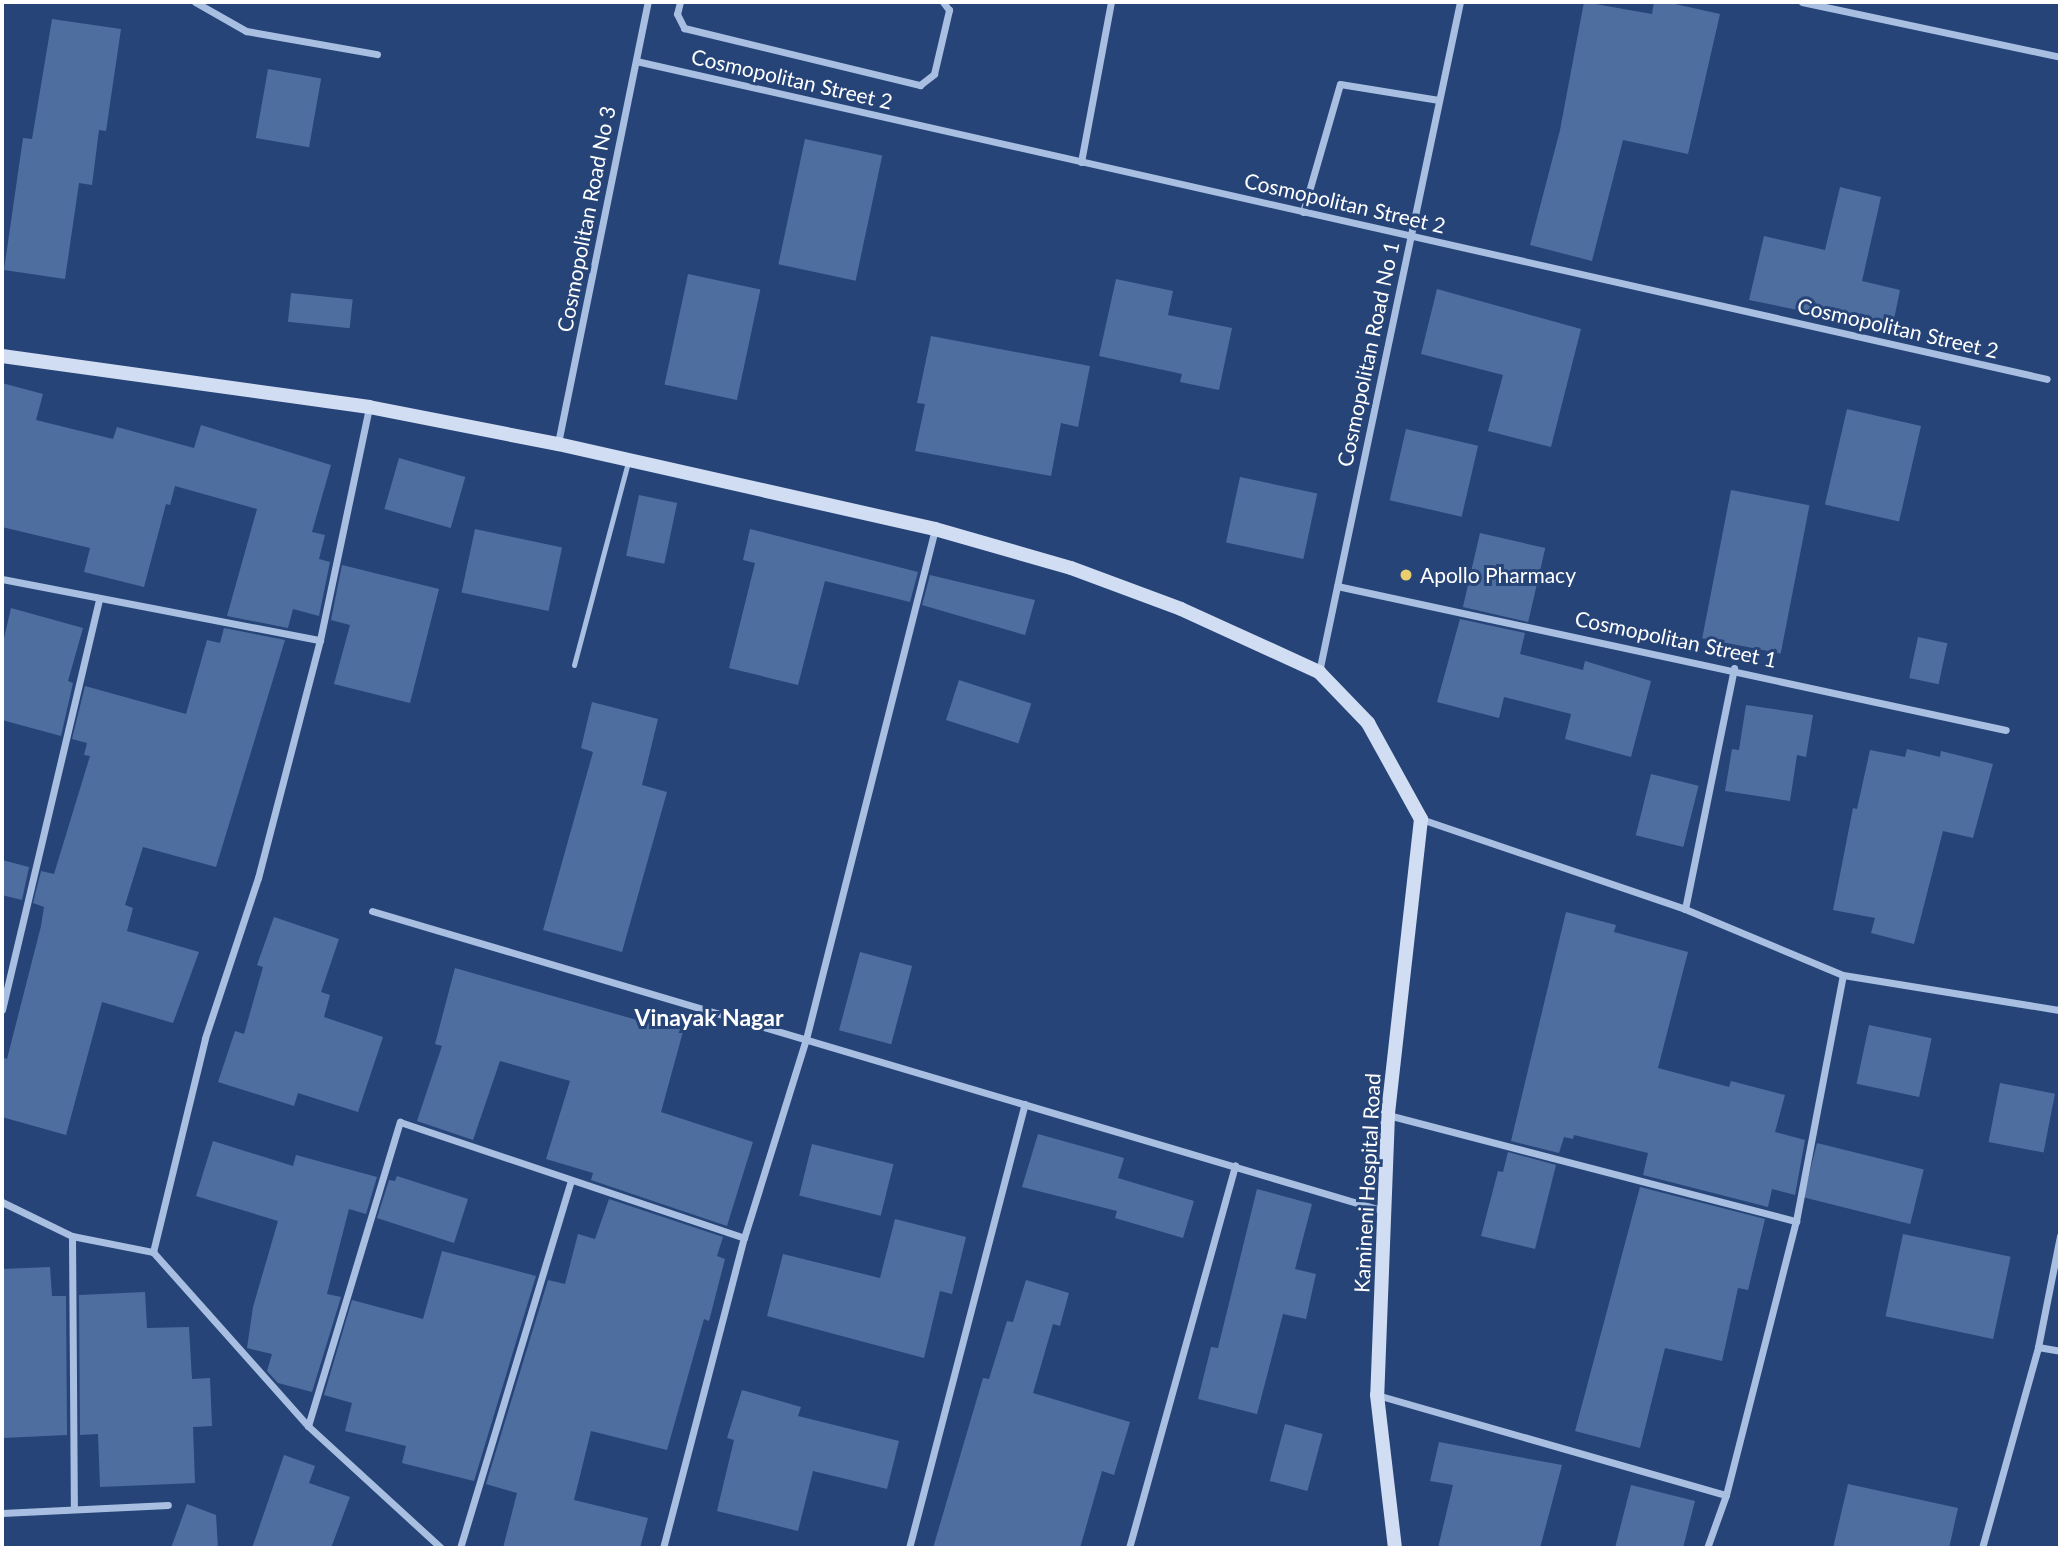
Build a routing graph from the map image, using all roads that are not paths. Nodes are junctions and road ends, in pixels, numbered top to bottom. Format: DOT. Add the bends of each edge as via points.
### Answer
graph roads {
  1 [pos="195,2"];
  2 [pos="648,2"];
  3 [pos="680,2"];
  4 [pos="943,2"];
  5 [pos="1111,2"];
  6 [pos="1460,2"];
  7 [pos="1802,2"];
  8 [pos="377,54"];
  9 [pos="2060,57"];
  10 [pos="636,61"];
  11 [pos="1439,100"];
  12 [pos="1080,162"];
  13 [pos="1303,212"];
  14 [pos="1411,236"];
  15 [pos="2,356"];
  16 [pos="2047,379"];
  17 [pos="369,407"];
  18 [pos="558,444"];
  19 [pos="629,460"];
  20 [pos="935,528"];
  21 [pos="2,579"];
  22 [pos="1337,586"];
  23 [pos="99,600"];
  24 [pos="320,640"];
  25 [pos="2060,643"];
  26 [pos="575,665"];
  27 [pos="1734,668"];
  28 [pos="1319,672"];
  29 [pos="2060,677"];
  30 [pos="2006,730"];
  31 [pos="1421,819"];
  32 [pos="1685,909"];
  33 [pos="372,911"];
  34 [pos="1843,975"];
  35 [pos="2,1010"];
  36 [pos="2060,1010"];
  37 [pos="806,1040"];
  38 [pos="1025,1104"];
  39 [pos="1388,1115"];
  40 [pos="1236,1164"];
  41 [pos="571,1181"];
  42 [pos="2,1202"];
  43 [pos="1387,1212"];
  44 [pos="1796,1221"];
  45 [pos="72,1236"];
  46 [pos="2060,1236"];
  47 [pos="744,1238"];
  48 [pos="153,1252"];
  49 [pos="2038,1347"];
  50 [pos="2060,1351"];
  51 [pos="1377,1395"];
  52 [pos="308,1426"];
  53 [pos="1726,1495"];
  54 [pos="169,1505"];
  55 [pos="74,1508"];
  56 [pos="2,1513"];
  57 [pos="441,1548"];
  58 [pos="460,1548"];
  59 [pos="663,1548"];
  60 [pos="909,1548"];
  61 [pos="1129,1548"];
  62 [pos="1395,1548"];
  63 [pos="1707,1548"];
  64 [pos="1982,1548"];
  1 -- 8 [label="street" via="246,31"];
  2 -- 10 [label="street, Cosmopolitan Road No 3"];
  3 -- 4 [label="street" via="677,14 684,28 920,85 934,74 949,10"];
  5 -- 12 [label="street"];
  6 -- 11 [label="street, Cosmopolitan Road No 1"];
  7 -- 9 [label="street"];
  10 -- 12 [label="street, Cosmopolitan Street 2"];
  10 -- 18 [label="street, Cosmopolitan Road No 3"];
  11 -- 13 [label="street" via="1340,84 1332,98"];
  11 -- 14 [label="street, Cosmopolitan Road No 1"];
  12 -- 13 [label="street, Cosmopolitan Street 2"];
  13 -- 14 [label="street, Cosmopolitan Street 2"];
  14 -- 16 [label="street, Cosmopolitan Street 2"];
  14 -- 22 [label="street, Cosmopolitan Road No 1"];
  15 -- 17 [label="street"];
  17 -- 18 [label="street"];
  17 -- 24 [label="street"];
  18 -- 19 [label="street"];
  19 -- 20 [label="street"];
  19 -- 26 [label="lane"];
  20 -- 28 [label="street" via="1072,568 1181,609"];
  20 -- 37 [label="street"];
  21 -- 23 [label="street"];
  22 -- 27 [label="street, Cosmopolitan Street 1"];
  22 -- 28 [label="street, Cosmopolitan Road No 1"];
  23 -- 24 [label="street"];
  23 -- 35 [label="street"];
  24 -- 48 [label="street" via="258,878 205,1038"];
  25 -- 29 [label="lane"];
  27 -- 30 [label="street, Cosmopolitan Street 1"];
  27 -- 32 [label="street"];
  28 -- 31 [label="street" via="1368,723"];
  31 -- 32 [label="street"];
  31 -- 39 [label="street, Kamineni Hospital Road"];
  32 -- 34 [label="street"];
  33 -- 37 [label="street"];
  34 -- 36 [label="street"];
  34 -- 44 [label="street"];
  37 -- 38 [label="street"];
  37 -- 47 [label="street"];
  38 -- 40 [label="street"];
  38 -- 60 [label="street"];
  39 -- 43 [label="street, Kamineni Hospital Road"];
  39 -- 44 [label="street"];
  40 -- 43 [label="street"];
  40 -- 61 [label="street"];
  41 -- 47 [label="street"];
  41 -- 52 [label="street" via="400,1122"];
  41 -- 58 [label="street"];
  42 -- 45 [label="street"];
  43 -- 51 [label="street, Kamineni Hospital Road"];
  44 -- 53 [label="street"];
  45 -- 48 [label="street"];
  45 -- 55 [label="street"];
  46 -- 49 [label="street"];
  47 -- 59 [label="street"];
  48 -- 52 [label="street"];
  49 -- 50 [label="street"];
  49 -- 64 [label="street"];
  51 -- 53 [label="street"];
  51 -- 62 [label="street, Kamineni Hospital Road"];
  52 -- 57 [label="street"];
  53 -- 63 [label="street"];
  54 -- 55 [label="street"];
  55 -- 56 [label="street"];
}
